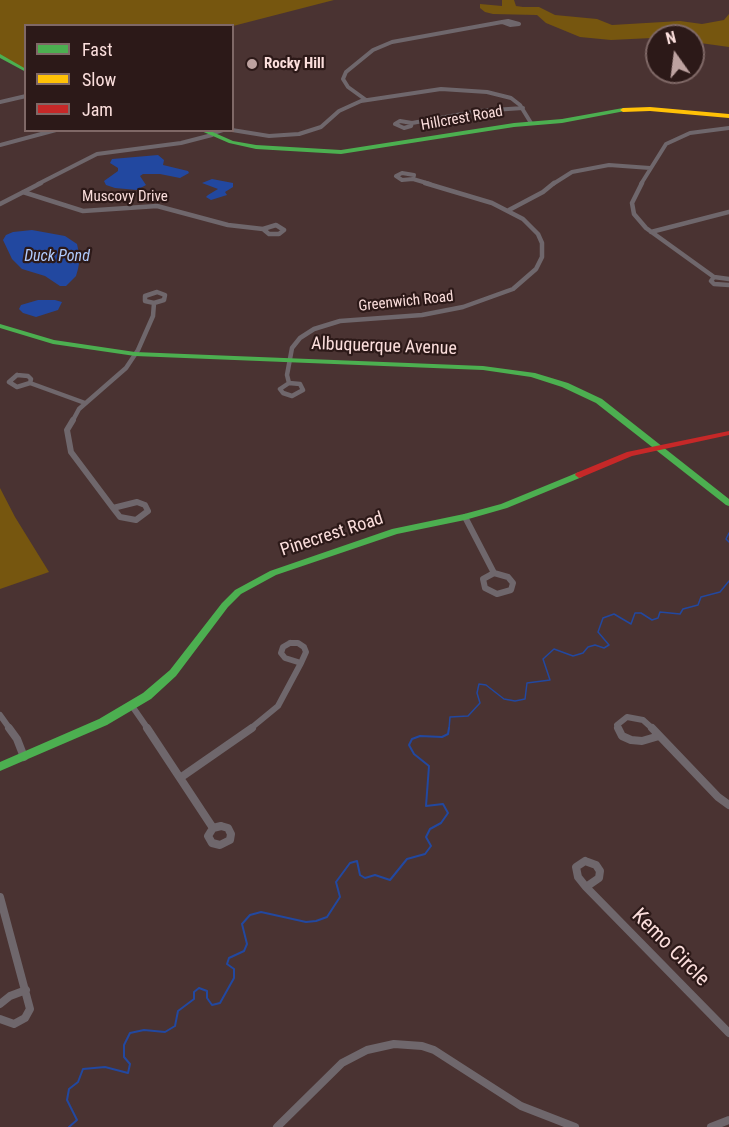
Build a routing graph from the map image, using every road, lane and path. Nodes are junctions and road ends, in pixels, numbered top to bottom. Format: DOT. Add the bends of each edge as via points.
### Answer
graph roads {
  1 [pos="502,22"];
  2 [pos="0,56"];
  3 [pos="24,70"];
  4 [pos="24,96"];
  5 [pos="366,100"];
  6 [pos="0,102"];
  7 [pos="523,108"];
  8 [pos="729,116"];
  9 [pos="412,123"];
  10 [pos="531,123"];
  11 [pos="729,128"];
  12 [pos="234,130"];
  13 [pos="49,132"];
  14 [pos="208,133"];
  15 [pos="0,145"];
  16 [pos="650,168"];
  17 [pos="413,179"];
  18 [pos="23,192"];
  19 [pos="0,204"];
  20 [pos="509,210"];
  21 [pos="729,212"];
  22 [pos="263,229"];
  23 [pos="651,232"];
  24 [pos="714,277"];
  25 [pos="729,279"];
  26 [pos="729,285"];
  27 [pos="154,303"];
  28 [pos="0,326"];
  29 [pos="135,354"];
  30 [pos="288,360"];
  31 [pos="30,383"];
  32 [pos="289,383"];
  33 [pos="85,403"];
  34 [pos="729,433"];
  35 [pos="659,447"];
  36 [pos="729,503"];
  37 [pos="113,508"];
  38 [pos="465,517"];
  39 [pos="494,573"];
  40 [pos="301,663"];
  41 [pos="132,706"];
  42 [pos="0,715"];
  43 [pos="658,736"];
  44 [pos="24,757"];
  45 [pos="0,767"];
  46 [pos="180,778"];
  47 [pos="729,805"];
  48 [pos="213,828"];
  49 [pos="586,887"];
  50 [pos="0,897"];
  51 [pos="26,990"];
  52 [pos="0,1004"];
  53 [pos="0,1019"];
  54 [pos="729,1033"];
  55 [pos="729,1120"];
  56 [pos="277,1127"];
  57 [pos="575,1127"];
  58 [pos="711,1127"];
  1 -- 5 [label="street" via="392,42 373,50 343,79"];
  2 -- 3 [label="street"];
  4 -- 6 [label="street"];
  5 -- 7 [label="street" via="452,88 504,96"];
  5 -- 12 [label="street" via="304,133 275,136"];
  7 -- 9 [label="street"];
  7 -- 10 [label="street"];
  8 -- 10 [label="street, Hillcrest Road" via="639,109"];
  10 -- 14 [label="street, Hillcrest Road" via="341,152 256,147"];
  11 -- 16 [label="street" via="699,131 675,139 663,148"];
  13 -- 15 [label="street"];
  14 -- 18 [label="street" via="181,142 97,154"];
  16 -- 20 [label="street" via="609,165 572,172"];
  16 -- 23 [label="street" via="632,207"];
  17 -- 20 [label="street, Greenwich Road"];
  18 -- 19 [label="street"];
  18 -- 22 [label="street, Muscovy Drive" via="83,211 157,206 228,225"];
  20 -- 30 [label="street, Greenwich Road" via="531,226 542,243 539,265 519,285 489,300 453,310 322,326 300,338"];
  21 -- 23 [label="street"];
  23 -- 24 [label="street"];
  24 -- 25 [label="street"];
  24 -- 26 [label="street" via="714,284"];
  27 -- 29 [label="street" via="153,316"];
  28 -- 29 [label="street, Albuquerque Avenue" via="64,344"];
  29 -- 30 [label="street, Albuquerque Avenue"];
  29 -- 33 [label="street" via="118,378"];
  30 -- 32 [label="street"];
  30 -- 35 [label="street, Albuquerque Avenue" via="483,368 532,375 599,401"];
  31 -- 33 [label="street"];
  33 -- 37 [label="street" via="70,421 68,445"];
  34 -- 35 [label="street, Pinecrest Road"];
  35 -- 36 [label="street, Albuquerque Avenue"];
  35 -- 38 [label="street, Pinecrest Road" via="616,458 538,493"];
  37 -- 37 [label="street" via="137,502 148,510 132,521 120,517"];
  38 -- 39 [label="street"];
  38 -- 41 [label="street, Pinecrest Road" via="395,531 255,581 225,605 167,679"];
  39 -- 39 [label="street" via="511,579 511,590 497,594 485,588 483,579"];
  40 -- 46 [label="street" via="270,714"];
  41 -- 44 [label="street, Pinecrest Road"];
  41 -- 46 [label="street"];
  42 -- 44 [label="street"];
  43 -- 43 [label="street" via="638,717 627,717 617,725 622,736 631,740"];
  43 -- 47 [label="street"];
  44 -- 45 [label="street, Pinecrest Road"];
  46 -- 48 [label="street"];
  49 -- 54 [label="street, Kemo Circle"];
  50 -- 51 [label="street"];
  51 -- 52 [label="street"];
  51 -- 53 [label="street" via="30,1009 25,1018 9,1024"];
  55 -- 58 [label="street"];
  56 -- 57 [label="street" via="342,1063 367,1050 394,1044 434,1050 521,1106"];
}
